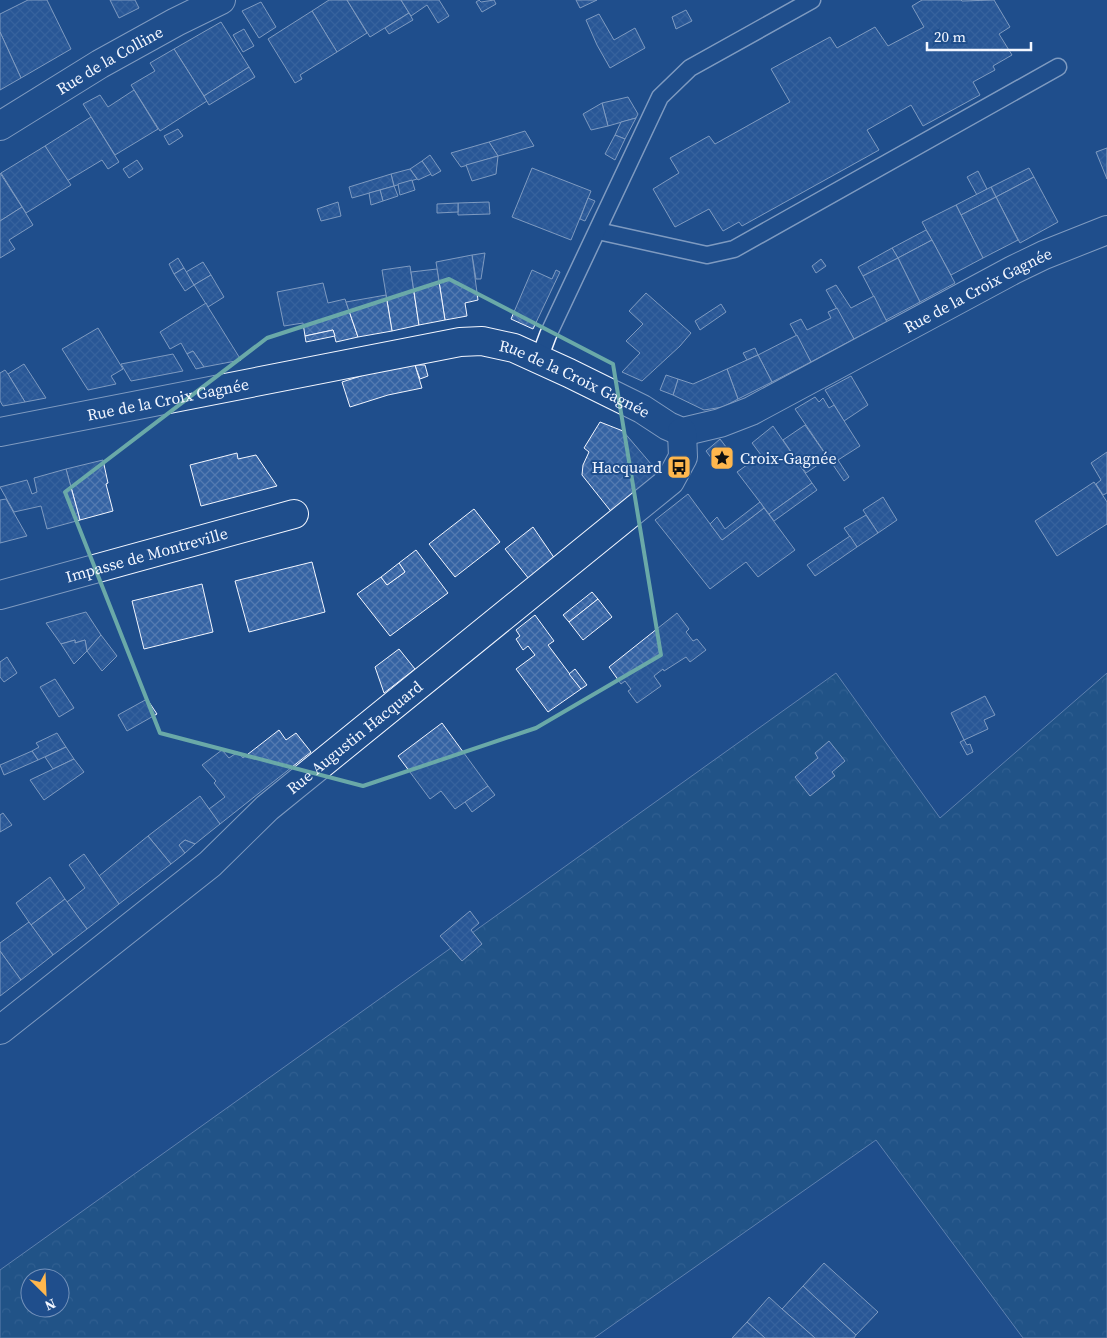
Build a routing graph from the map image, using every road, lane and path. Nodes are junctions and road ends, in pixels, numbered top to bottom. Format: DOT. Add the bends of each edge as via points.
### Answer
graph roads {
  1 [pos="221,0"];
  2 [pos="812,0"];
  3 [pos="1058,67"];
  4 [pos="0,126"];
  5 [pos="1107,230"];
  6 [pos="598,231"];
  7 [pos="538,359"];
  8 [pos="0,432"];
  9 [pos="682,432"];
  10 [pos="294,514"];
  11 [pos="0,595"];
  12 [pos="0,1030"];
  1 -- 4 [label="street, Rue de la Colline" via="100,64"];
  2 -- 6 [label="lane" via="690,68 660,97"];
  3 -- 6 [label="lane" via="734,249 707,255"];
  5 -- 9 [label="street, Rue de la Croix Gagnée" via="1013,270 750,411 720,423"];
  6 -- 7 [label="lane"];
  7 -- 8 [label="street, Rue de la Croix Gagnée" via="500,344 460,342"];
  7 -- 9 [label="street, Rue de la Croix Gagnée"];
  9 -- 12 [label="street, Rue Augustin Hacquard" via="683,457 670,481 267,808 210,864"];
  10 -- 11 [label="street, Impasse de Montreville"];
}
